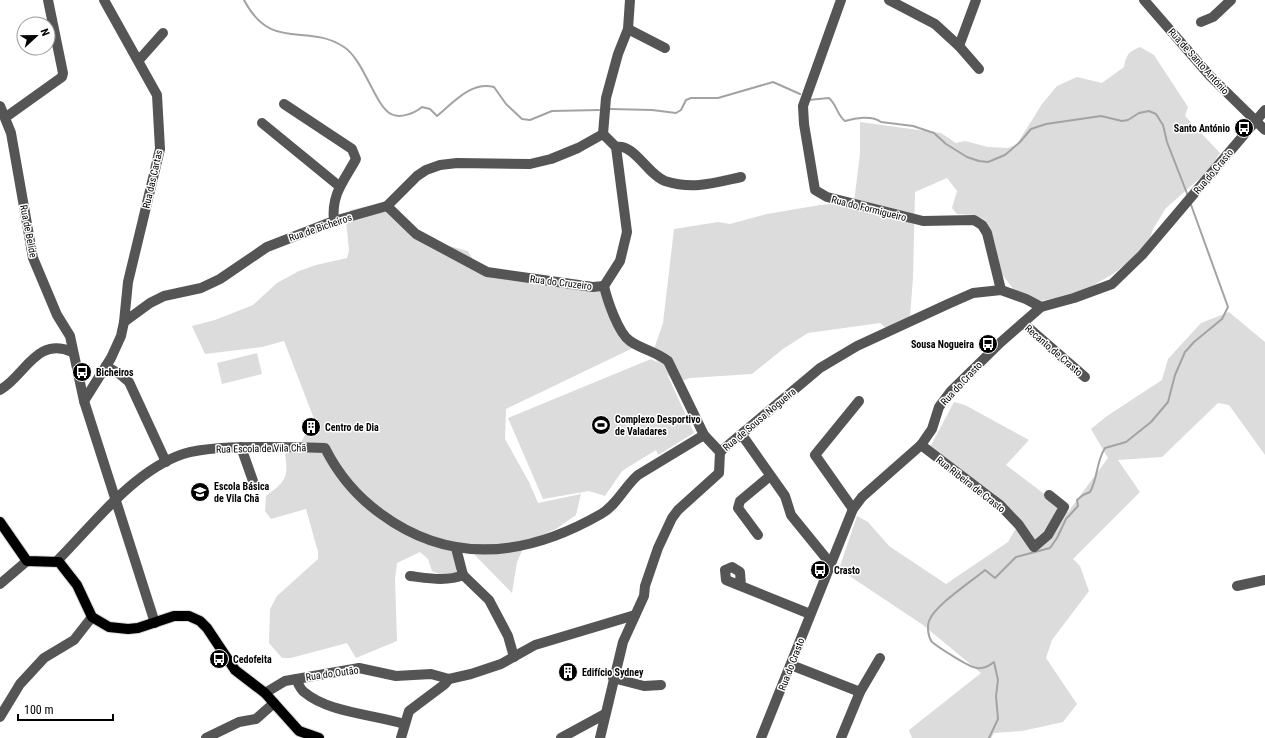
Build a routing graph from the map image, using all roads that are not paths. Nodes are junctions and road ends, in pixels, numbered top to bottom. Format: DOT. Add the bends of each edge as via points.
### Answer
graph roads {
  1 [pos="48,0"];
  2 [pos="104,0"];
  3 [pos="630,0"];
  4 [pos="841,0"];
  5 [pos="889,0"];
  6 [pos="976,0"];
  7 [pos="1144,0"];
  8 [pos="1231,0"];
  9 [pos="1201,22"];
  10 [pos="628,29"];
  11 [pos="163,33"];
  12 [pos="959,46"];
  13 [pos="665,48"];
  14 [pos="138,60"];
  15 [pos="979,69"];
  16 [pos="284,104"];
  17 [pos="0,106"];
  18 [pos="1265,110"];
  19 [pos="6,117"];
  20 [pos="1255,121"];
  21 [pos="262,123"];
  22 [pos="1265,130"];
  23 [pos="603,134"];
  24 [pos="616,147"];
  25 [pos="741,177"];
  26 [pos="339,186"];
  27 [pos="387,206"];
  28 [pos="334,221"];
  29 [pos="604,286"];
  30 [pos="1001,290"];
  31 [pos="1041,307"];
  32 [pos="124,322"];
  33 [pos="1023,323"];
  34 [pos="72,352"];
  35 [pos="106,366"];
  36 [pos="1085,377"];
  37 [pos="0,390"];
  38 [pos="84,401"];
  39 [pos="859,401"];
  40 [pos="704,435"];
  41 [pos="742,435"];
  42 [pos="921,445"];
  43 [pos="241,447"];
  44 [pos="720,452"];
  45 [pos="166,462"];
  46 [pos="770,476"];
  47 [pos="253,481"];
  48 [pos="1049,495"];
  49 [pos="114,499"];
  50 [pos="852,509"];
  51 [pos="0,522"];
  52 [pos="758,534"];
  53 [pos="456,548"];
  54 [pos="27,561"];
  55 [pos="57,561"];
  56 [pos="830,563"];
  57 [pos="463,575"];
  58 [pos="410,576"];
  59 [pos="1265,580"];
  60 [pos="0,584"];
  61 [pos="741,586"];
  62 [pos="1237,586"];
  63 [pos="810,614"];
  64 [pos="636,616"];
  65 [pos="92,617"];
  66 [pos="155,623"];
  67 [pos="514,657"];
  68 [pos="880,658"];
  69 [pos="791,665"];
  70 [pos="613,678"];
  71 [pos="296,679"];
  72 [pos="449,679"];
  73 [pos="660,684"];
  74 [pos="860,692"];
  75 [pos="265,693"];
  76 [pos="274,703"];
  77 [pos="606,714"];
  78 [pos="0,717"];
  79 [pos="404,724"];
  80 [pos="297,735"];
  81 [pos="206,738"];
  82 [pos="319,738"];
  83 [pos="401,738"];
  84 [pos="561,738"];
  85 [pos="600,738"];
  86 [pos="761,738"];
  87 [pos="841,738"];
  1 -- 19 [label="street" via="62,76"];
  2 -- 14 [label="street, Rua das Cartas"];
  3 -- 10 [label="street"];
  4 -- 30 [label="street, Rua do Formigueiro" via="803,106 815,190 827,197 922,221 974,220 982,225 987,233"];
  5 -- 12 [label="street" via="935,24"];
  6 -- 12 [label="street"];
  7 -- 20 [label="street, Rua de Santo António" via="1210,76"];
  8 -- 9 [label="street" via="1213,17"];
  10 -- 13 [label="street"];
  10 -- 23 [label="street" via="606,98"];
  11 -- 14 [label="street"];
  12 -- 15 [label="street"];
  14 -- 32 [label="street, Rua das Cartas" via="157,95 160,148 128,282"];
  16 -- 26 [label="street" via="356,154 356,159"];
  17 -- 19 [label="street, Rua de Belide"];
  18 -- 20 [label="street, Rua do Crasto"];
  19 -- 34 [label="street, Rua de Belide" via="18,162 33,258 56,315 70,336"];
  20 -- 22 [label="street, Rua de Santo António"];
  20 -- 31 [label="street, Rua do Crasto" via="1142,255 1112,284"];
  21 -- 26 [label="street"];
  23 -- 24 [label="street"];
  23 -- 27 [label="street, Rua de Bicheiros" via="578,148 530,164 440,164 417,176"];
  24 -- 25 [label="street" via="621,146 630,150 654,175 687,187"];
  24 -- 29 [label="street, Rua do Cruzeiro" via="627,232 620,261"];
  26 -- 28 [label="street" via="332,207"];
  27 -- 28 [label="street, Rua de Bicheiros"];
  27 -- 29 [label="street, Rua do Cruzeiro" via="416,234 487,272 592,287"];
  28 -- 32 [label="street, Rua de Bicheiros" via="267,247 220,279 201,288 164,296"];
  29 -- 40 [label="street" via="608,303 628,340 668,361"];
  30 -- 31 [label="street, Rua de Sousa Nogueira"];
  30 -- 41 [label="street, Rua de Sousa Nogueira" via="973,293 857,346 820,368"];
  31 -- 33 [label="street, Rua do Crasto"];
  32 -- 35 [label="street" via="121,336"];
  33 -- 36 [label="street, Recanto de Crasto"];
  33 -- 42 [label="street, Rua do Crasto" via="951,390 939,407 932,429"];
  34 -- 37 [label="street" via="67,349 55,349 34,356 10,384"];
  34 -- 38 [label="street, Rua de Belide"];
  35 -- 38 [label="street"];
  35 -- 45 [label="street" via="129,382"];
  38 -- 49 [label="street, Rua de Belide"];
  39 -- 50 [label="street" via="815,455"];
  40 -- 44 [label="street"];
  40 -- 53 [label="street" via="638,475 611,507 601,514 545,540 496,548"];
  41 -- 44 [label="street, Rua de Sousa Nogueira"];
  41 -- 46 [label="street"];
  42 -- 48 [label="street, Rua Ribeira de Crasto" via="1000,505 1019,525 1034,547 1048,535 1064,507"];
  42 -- 50 [label="street, Rua do Crasto"];
  43 -- 45 [label="street, Rua Escola de Vila Chã" via="202,450 183,454"];
  43 -- 47 [label="street"];
  43 -- 53 [label="street, Rua Escola de Vila Chã" via="325,448 340,476 366,504 417,536"];
  44 -- 64 [label="street, Rua de Sousa Nogueira" via="719,473 672,518 658,548"];
  45 -- 49 [label="street, Rua Escola de Vila Chã"];
  46 -- 52 [label="street" via="740,501 738,508"];
  46 -- 56 [label="street" via="785,496 792,515"];
  49 -- 55 [label="street, Rua Escola de Vila Chã"];
  49 -- 66 [label="street, Rua de Belide"];
  50 -- 56 [label="street, Rua do Crasto"];
  51 -- 54 [label="main road"];
  53 -- 57 [label="street"];
  54 -- 55 [label="main road"];
  54 -- 60 [label="street"];
  55 -- 65 [label="main road" via="77,585"];
  56 -- 63 [label="street, Rua do Crasto"];
  57 -- 58 [label="street" via="455,578"];
  57 -- 67 [label="street" via="489,600 508,636"];
  59 -- 62 [label="street"];
  61 -- 63 [label="street"];
  63 -- 69 [label="street, Rua do Crasto"];
  64 -- 67 [label="street" via="535,644"];
  64 -- 70 [label="street, Rua de Sousa Nogueira" via="623,642"];
  65 -- 66 [label="main road" via="117,629 128,630"];
  65 -- 78 [label="street" via="74,640 44,658 20,684"];
  66 -- 75 [label="main road" via="174,616 189,616 200,621 235,670"];
  67 -- 72 [label="street" via="501,664"];
  68 -- 74 [label="street"];
  69 -- 74 [label="street"];
  69 -- 86 [label="street, Rua do Crasto"];
  70 -- 73 [label="street" via="644,686"];
  70 -- 77 [label="street, Rua de Sousa Nogueira"];
  71 -- 72 [label="street, Rua do Outão" via="359,668 396,676 431,674"];
  71 -- 75 [label="street, Rua do Outão" via="285,681"];
  71 -- 79 [label="street" via="303,691 327,706"];
  72 -- 79 [label="street" via="446,684 409,711"];
  74 -- 87 [label="street"];
  75 -- 76 [label="main road"];
  76 -- 80 [label="main road"];
  76 -- 81 [label="street" via="256,719 239,722"];
  77 -- 84 [label="street"];
  77 -- 85 [label="street, Rua de Sousa Nogueira"];
  79 -- 83 [label="street"];
  80 -- 82 [label="main road"];
}
